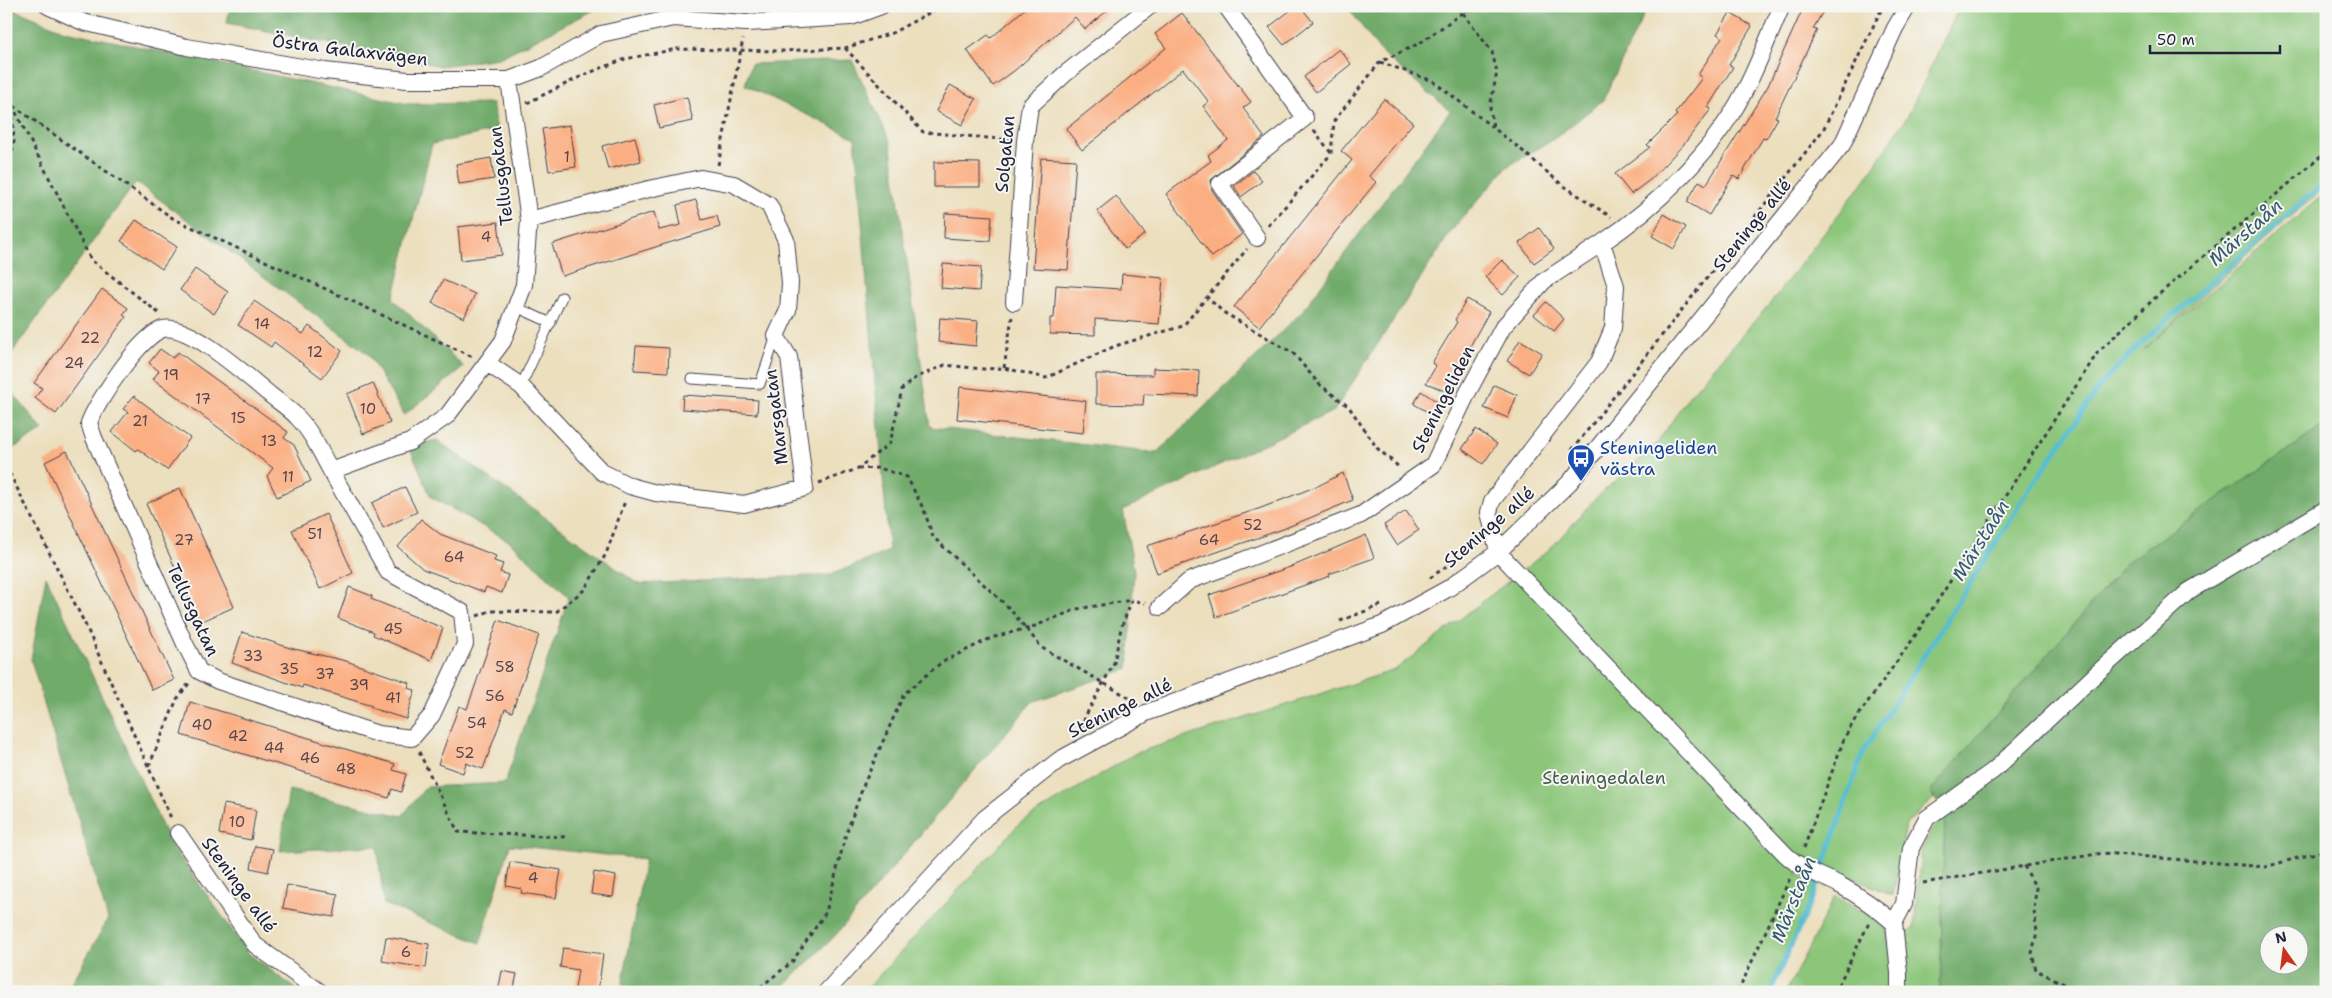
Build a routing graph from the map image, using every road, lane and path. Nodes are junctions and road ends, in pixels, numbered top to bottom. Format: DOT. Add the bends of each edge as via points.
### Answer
graph roads {
  1 [pos="48,6"];
  2 [pos="881,6"];
  3 [pos="942,6"];
  4 [pos="1150,6"];
  5 [pos="1226,6"];
  6 [pos="1472,6"];
  7 [pos="1782,6"];
  8 [pos="1883,6"];
  9 [pos="1908,6"];
  10 [pos="1463,13"];
  11 [pos="746,23"];
  12 [pos="845,48"];
  13 [pos="741,50"];
  14 [pos="1380,62"];
  15 [pos="509,80"];
  16 [pos="6,92"];
  17 [pos="12,105"];
  18 [pos="513,111"];
  19 [pos="1305,118"];
  20 [pos="1493,128"];
  21 [pos="1024,141"];
  22 [pos="2326,152"];
  23 [pos="1331,154"];
  24 [pos="715,181"];
  25 [pos="6,183"];
  26 [pos="529,220"];
  27 [pos="1626,227"];
  28 [pos="1257,238"];
  29 [pos="1602,243"];
  30 [pos="1206,296"];
  31 [pos="562,297"];
  32 [pos="1014,302"];
  33 [pos="516,306"];
  34 [pos="551,322"];
  35 [pos="182,331"];
  36 [pos="776,336"];
  37 [pos="487,363"];
  38 [pos="1004,368"];
  39 [pos="692,379"];
  40 [pos="521,386"];
  41 [pos="1570,452"];
  42 [pos="6,466"];
  43 [pos="857,469"];
  44 [pos="331,472"];
  45 [pos="1414,479"];
  46 [pos="630,486"];
  47 [pos="805,488"];
  48 [pos="2326,510"];
  49 [pos="1492,533"];
  50 [pos="1498,552"];
  51 [pos="1429,578"];
  52 [pos="1132,600"];
  53 [pos="1387,602"];
  54 [pos="1160,606"];
  55 [pos="463,621"];
  56 [pos="1331,624"];
  57 [pos="1026,628"];
  58 [pos="199,671"];
  59 [pos="1103,682"];
  60 [pos="1128,705"];
  61 [pos="1089,726"];
  62 [pos="1081,730"];
  63 [pos="1073,734"];
  64 [pos="412,738"];
  65 [pos="148,766"];
  66 [pos="178,833"];
  67 [pos="565,837"];
  68 [pos="2326,850"];
  69 [pos="1798,865"];
  70 [pos="2024,866"];
  71 [pos="1906,889"];
  72 [pos="1888,917"];
  73 [pos="320,992"];
  74 [pos="754,992"];
  75 [pos="826,992"];
  76 [pos="1738,992"];
  77 [pos="1835,992"];
  78 [pos="1899,992"];
  79 [pos="2090,992"];
  1 -- 15 [label="street, Östra Galaxvägen" via="83,22 187,47 325,71 408,80"];
  2 -- 11 [label="street, Östra Galaxvägen" via="851,17"];
  3 -- 12 [label="path" via="892,33"];
  4 -- 21 [label="street, Solgatan" via="1030,106"];
  5 -- 19 [label="street"];
  6 -- 10 [label="path"];
  7 -- 27 [label="street, Steningeliden" via="1742,94 1715,137 1672,186"];
  8 -- 41 [label="path" via="1823,130"];
  9 -- 50 [label="street, Steninge allé" via="1842,145 1570,482"];
  10 -- 14 [label="path" via="1420,43"];
  10 -- 20 [label="path" via="1492,52 1497,72 1490,107"];
  11 -- 13 [label="path"];
  11 -- 15 [label="street, Östra Galaxvägen" via="673,18 601,34 541,68"];
  12 -- 13 [label="path"];
  12 -- 21 [label="path" via="923,132"];
  13 -- 18 [label="path" via="677,49 625,58"];
  13 -- 24 [label="path"];
  14 -- 20 [label="path" via="1433,81"];
  14 -- 23 [label="path" via="1334,121"];
  15 -- 18 [label="street, Tellusgatan"];
  16 -- 17 [label="path"];
  17 -- 25 [label="path" via="14,142"];
  17 -- 35 [label="path" via="91,260"];
  17 -- 37 [label="path" via="174,219"];
  18 -- 26 [label="street, Tellusgatan"];
  19 -- 23 [label="path"];
  19 -- 28 [label="street" via="1220,184"];
  20 -- 27 [label="path" via="1561,184"];
  21 -- 32 [label="street, Solgatan"];
  22 -- 69 [label="path" via="2163,290 2098,352 1923,624 1844,738"];
  23 -- 28 [label="path"];
  24 -- 26 [label="street" via="701,178"];
  24 -- 36 [label="street" via="734,184 769,205 786,240 790,283 788,310"];
  26 -- 33 [label="street, Tellusgatan" via="524,285"];
  27 -- 29 [label="street, Steningeliden"];
  28 -- 30 [label="path"];
  29 -- 45 [label="street, Steningeliden" via="1544,281 1503,327 1433,465"];
  29 -- 49 [label="street" via="1616,286 1613,328 1599,362 1492,501 1489,512"];
  30 -- 38 [label="path" via="1183,326 1115,346 1046,378"];
  30 -- 45 [label="path" via="1223,312 1293,353 1318,384 1349,407 1377,448"];
  31 -- 34 [label="lane"];
  32 -- 38 [label="path"];
  33 -- 34 [label="lane"];
  33 -- 37 [label="street, Tellusgatan" via="503,341"];
  34 -- 40 [label="lane"];
  35 -- 44 [label="street" via="218,352 297,417 310,432"];
  35 -- 58 [label="street, Tellusgatan" via="165,329 153,333 102,397 89,423 184,644"];
  36 -- 39 [label="lane" via="760,384"];
  36 -- 47 [label="street, Marsgatan" via="789,357"];
  37 -- 40 [label="street"];
  37 -- 44 [label="street, Tellusgatan" via="447,416 410,442"];
  38 -- 43 [label="path" via="945,365 915,378 902,389 890,443"];
  40 -- 46 [label="street" via="602,472"];
  42 -- 65 [label="path" via="85,624"];
  43 -- 47 [label="path"];
  43 -- 57 [label="path" via="879,468 907,477 933,537"];
  44 -- 55 [label="street" via="388,572 462,612"];
  45 -- 54 [label="street, Steningeliden" via="1361,514 1189,581"];
  46 -- 47 [label="street" via="656,493 744,504"];
  46 -- 55 [label="path" via="606,554 584,590 556,612 490,612"];
  48 -- 71 [label="street" via="2190,591 1994,770 1927,818 1911,848"];
  49 -- 50 [label="street"];
  49 -- 51 [label="path"];
  50 -- 69 [label="street"];
  50 -- 75 [label="street, Steninge allé" via="1449,588 1382,625 1146,713 1059,760 985,818"];
  52 -- 54 [label="path"];
  52 -- 57 [label="path" via="1077,608"];
  52 -- 59 [label="path" via="1121,628 1114,663"];
  53 -- 56 [label="path"];
  55 -- 64 [label="street" via="465,644 432,715"];
  57 -- 59 [label="path" via="1042,648"];
  57 -- 74 [label="path" via="991,638 942,662 904,694 864,784 846,834 826,912 792,962"];
  58 -- 64 [label="street, Tellusgatan" via="218,681 378,734"];
  58 -- 65 [label="path" via="178,699"];
  59 -- 60 [label="path" via="1136,701"];
  59 -- 62 [label="path"];
  61 -- 62 [label="path"];
  62 -- 63 [label="path"];
  64 -- 67 [label="path" via="458,832"];
  65 -- 66 [label="path"];
  66 -- 73 [label="street, Steninge allé" via="255,945"];
  68 -- 70 [label="path" via="2265,867 2103,853"];
  69 -- 72 [label="street" via="1840,885"];
  69 -- 76 [label="path"];
  70 -- 71 [label="path" via="1912,885"];
  70 -- 79 [label="path" via="2036,888 2037,932 2032,953 2036,970 2070,987"];
  71 -- 72 [label="street" via="1904,904"];
  72 -- 77 [label="path" via="1867,924"];
  72 -- 78 [label="street" via="1900,974"];
}
